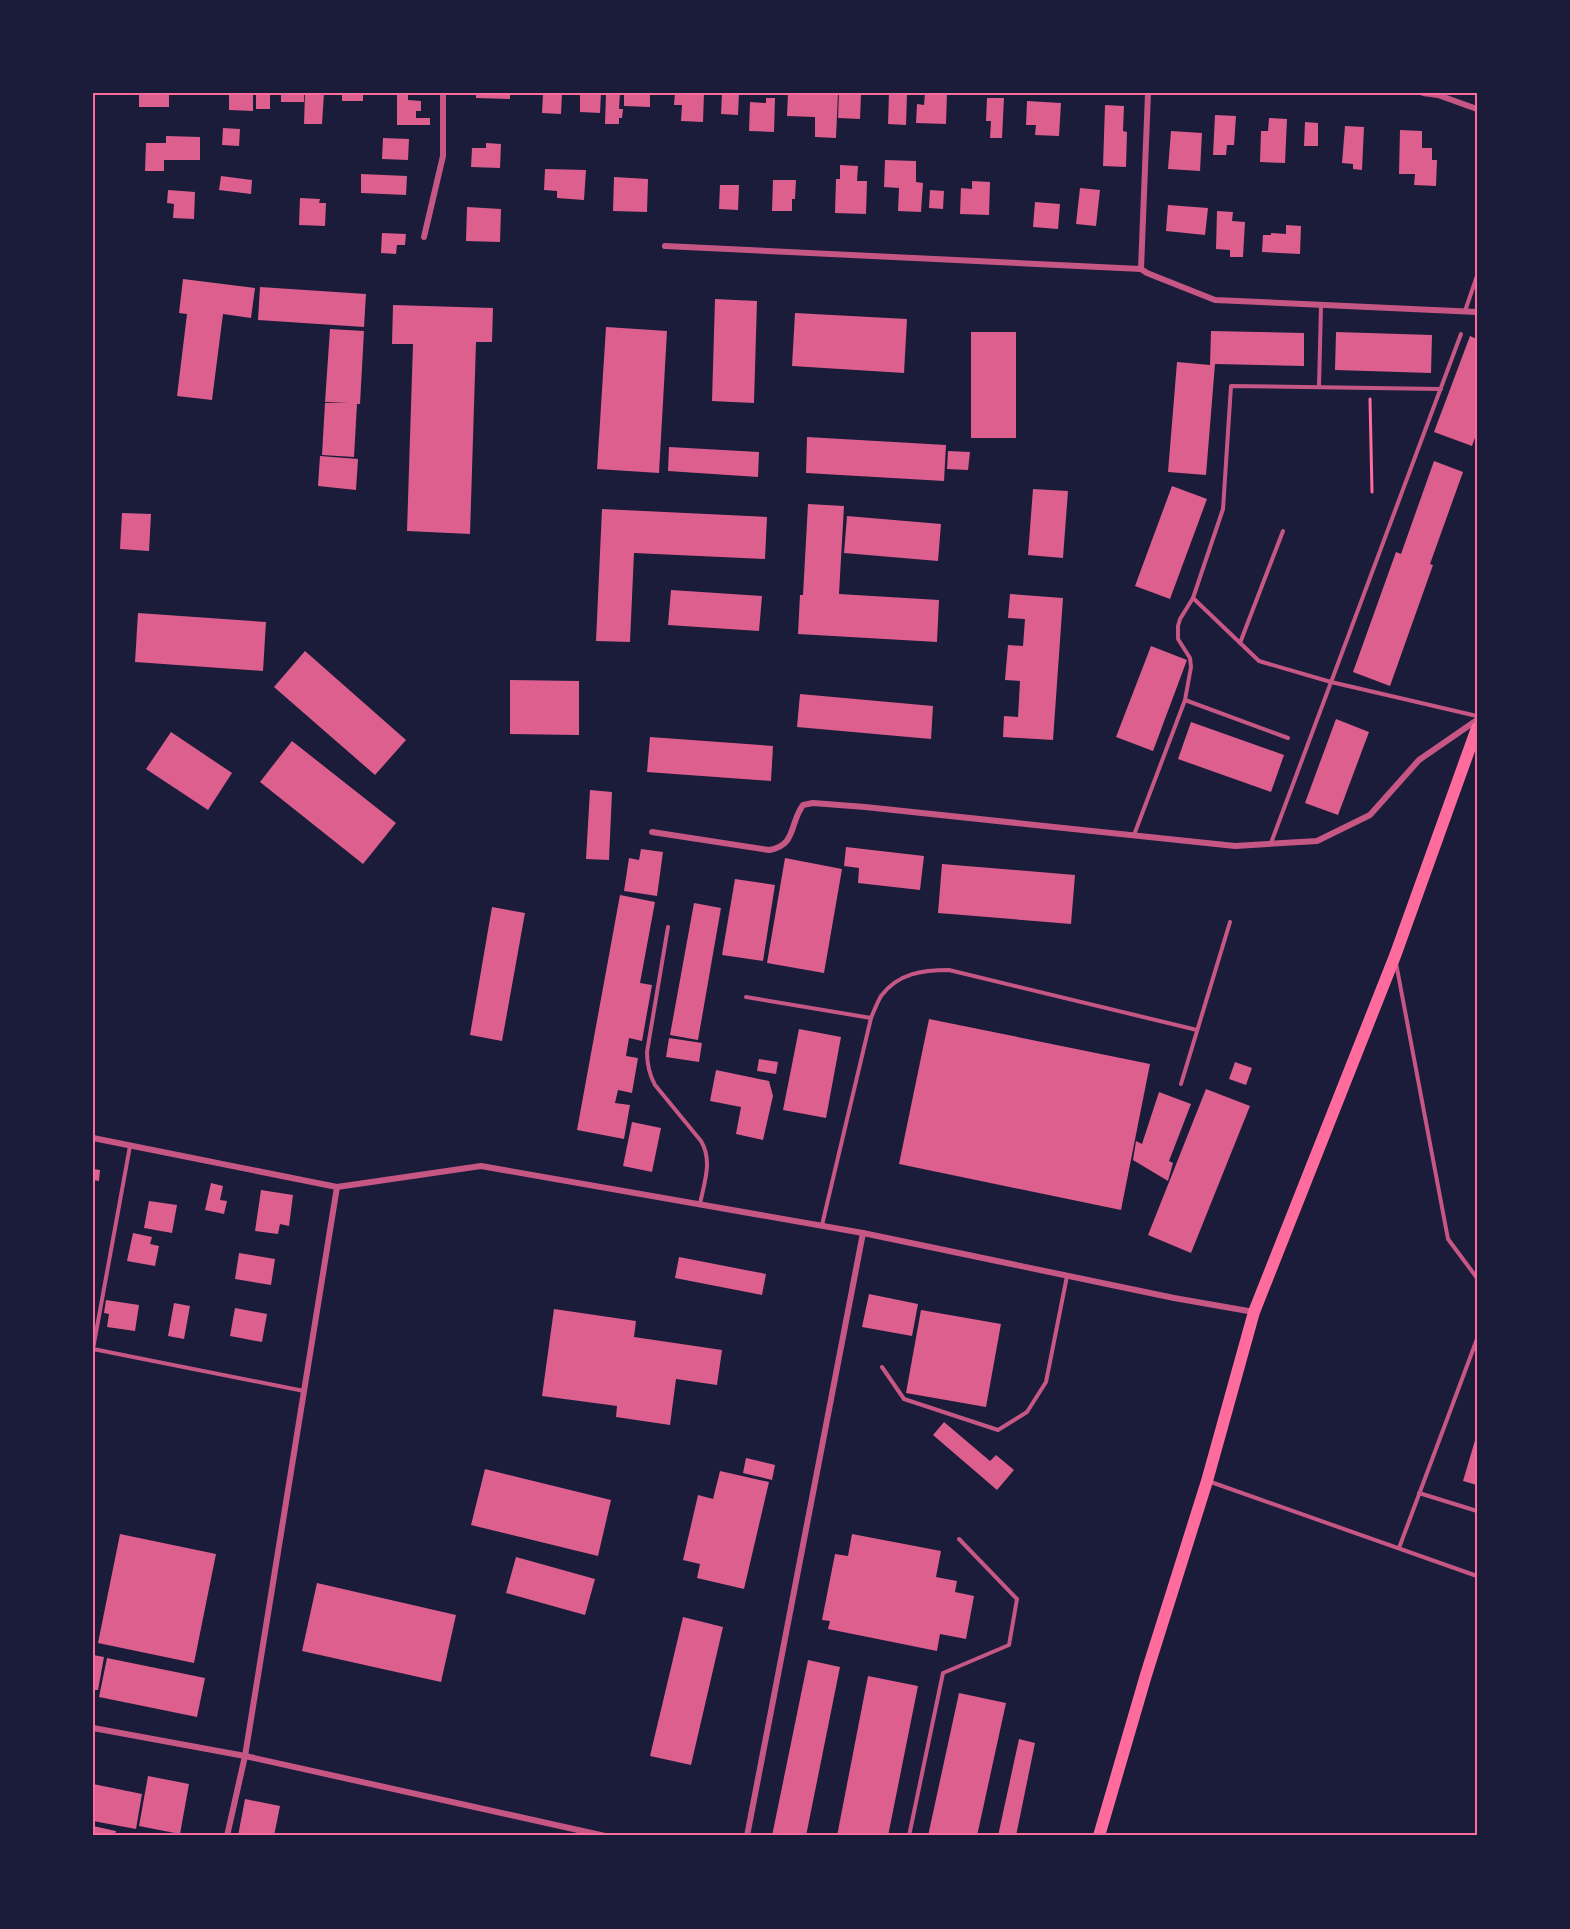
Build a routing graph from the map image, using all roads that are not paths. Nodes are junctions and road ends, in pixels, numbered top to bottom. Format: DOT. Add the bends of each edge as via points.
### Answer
graph roads {
  1 [pos="443,93"];
  2 [pos="1148,93"];
  3 [pos="1423,93"];
  4 [pos="1477,109"];
  5 [pos="424,237"];
  6 [pos="665,246"];
  7 [pos="1141,269"];
  8 [pos="1477,276"];
  9 [pos="1321,305"];
  10 [pos="1465,311"];
  11 [pos="1477,312"];
  12 [pos="1461,334"];
  13 [pos="1319,387"];
  14 [pos="1441,389"];
  15 [pos="1283,531"];
  16 [pos="1193,598"];
  17 [pos="1240,643"];
  18 [pos="1331,682"];
  19 [pos="1185,700"];
  20 [pos="1477,718"];
  21 [pos="1477,728"];
  22 [pos="1288,738"];
  23 [pos="652,832"];
  24 [pos="1134,836"];
  25 [pos="1271,844"];
  26 [pos="1230,922"];
  27 [pos="668,927"];
  28 [pos="1395,956"];
  29 [pos="746,997"];
  30 [pos="871,1018"];
  31 [pos="1197,1030"];
  32 [pos="1180,1084"];
  33 [pos="93,1138"];
  34 [pos="131,1145"];
  35 [pos="337,1187"];
  36 [pos="700,1204"];
  37 [pos="821,1226"];
  38 [pos="864,1233"];
  39 [pos="1067,1276"];
  40 [pos="1477,1278"];
  41 [pos="1254,1312"];
  42 [pos="1477,1339"];
  43 [pos="93,1349"];
  44 [pos="882,1368"];
  45 [pos="304,1391"];
  46 [pos="1208,1481"];
  47 [pos="1419,1493"];
  48 [pos="1477,1511"];
  49 [pos="959,1539"];
  50 [pos="1399,1548"];
  51 [pos="1477,1576"];
  52 [pos="93,1728"];
  53 [pos="245,1756"];
  54 [pos="227,1836"];
  55 [pos="605,1836"];
  56 [pos="747,1836"];
  57 [pos="909,1836"];
  58 [pos="1099,1836"];
  1 -- 5 [label="street" via="443,156"];
  2 -- 7 [label="street"];
  3 -- 4 [label="street"];
  6 -- 7 [label="street"];
  7 -- 9 [label="street" via="1215,300"];
  8 -- 10 [label="lane"];
  9 -- 10 [label="street"];
  9 -- 13 [label="lane"];
  10 -- 11 [label="street"];
  12 -- 14 [label="lane"];
  13 -- 14 [label="lane"];
  13 -- 16 [label="lane" via="1231,386 1223,509"];
  14 -- 18 [label="lane"];
  15 -- 17 [label="lane"];
  16 -- 17 [label="lane"];
  16 -- 19 [label="lane" via="1179,619 1177,633 1190,658"];
  17 -- 18 [label="lane" via="1259,661"];
  18 -- 20 [label="lane"];
  18 -- 25 [label="lane"];
  19 -- 22 [label="lane"];
  19 -- 24 [label="lane"];
  20 -- 25 [label="street" via="1419,760 1370,815 1317,841"];
  21 -- 28 [label="main road"];
  23 -- 24 [label="street" via="769,850 781,848 789,839 803,805 813,803"];
  24 -- 25 [label="street" via="1235,846"];
  26 -- 31 [label="lane"];
  27 -- 36 [label="lane" via="647,1063 655,1085 707,1151"];
  28 -- 40 [label="lane" via="1448,1239"];
  28 -- 41 [label="main road"];
  29 -- 30 [label="lane"];
  30 -- 31 [label="lane" via="881,996 899,979 922,970 949,970"];
  30 -- 37 [label="lane"];
  31 -- 32 [label="lane"];
  33 -- 34 [label="street"];
  34 -- 35 [label="street"];
  34 -- 43 [label="lane"];
  35 -- 36 [label="street" via="481,1166"];
  35 -- 45 [label="street"];
  36 -- 37 [label="street"];
  37 -- 38 [label="street"];
  38 -- 39 [label="street"];
  38 -- 56 [label="street"];
  39 -- 41 [label="street"];
  39 -- 44 [label="lane" via="1046,1382 1028,1412 998,1430 904,1399"];
  41 -- 46 [label="main road"];
  42 -- 47 [label="lane"];
  43 -- 45 [label="lane"];
  45 -- 53 [label="street"];
  46 -- 50 [label="lane"];
  46 -- 58 [label="main road"];
  47 -- 48 [label="lane"];
  47 -- 50 [label="lane"];
  49 -- 57 [label="lane" via="1017,1599 1009,1645 944,1673"];
  50 -- 51 [label="lane"];
  52 -- 53 [label="street"];
  53 -- 54 [label="street"];
  53 -- 55 [label="street"];
}
